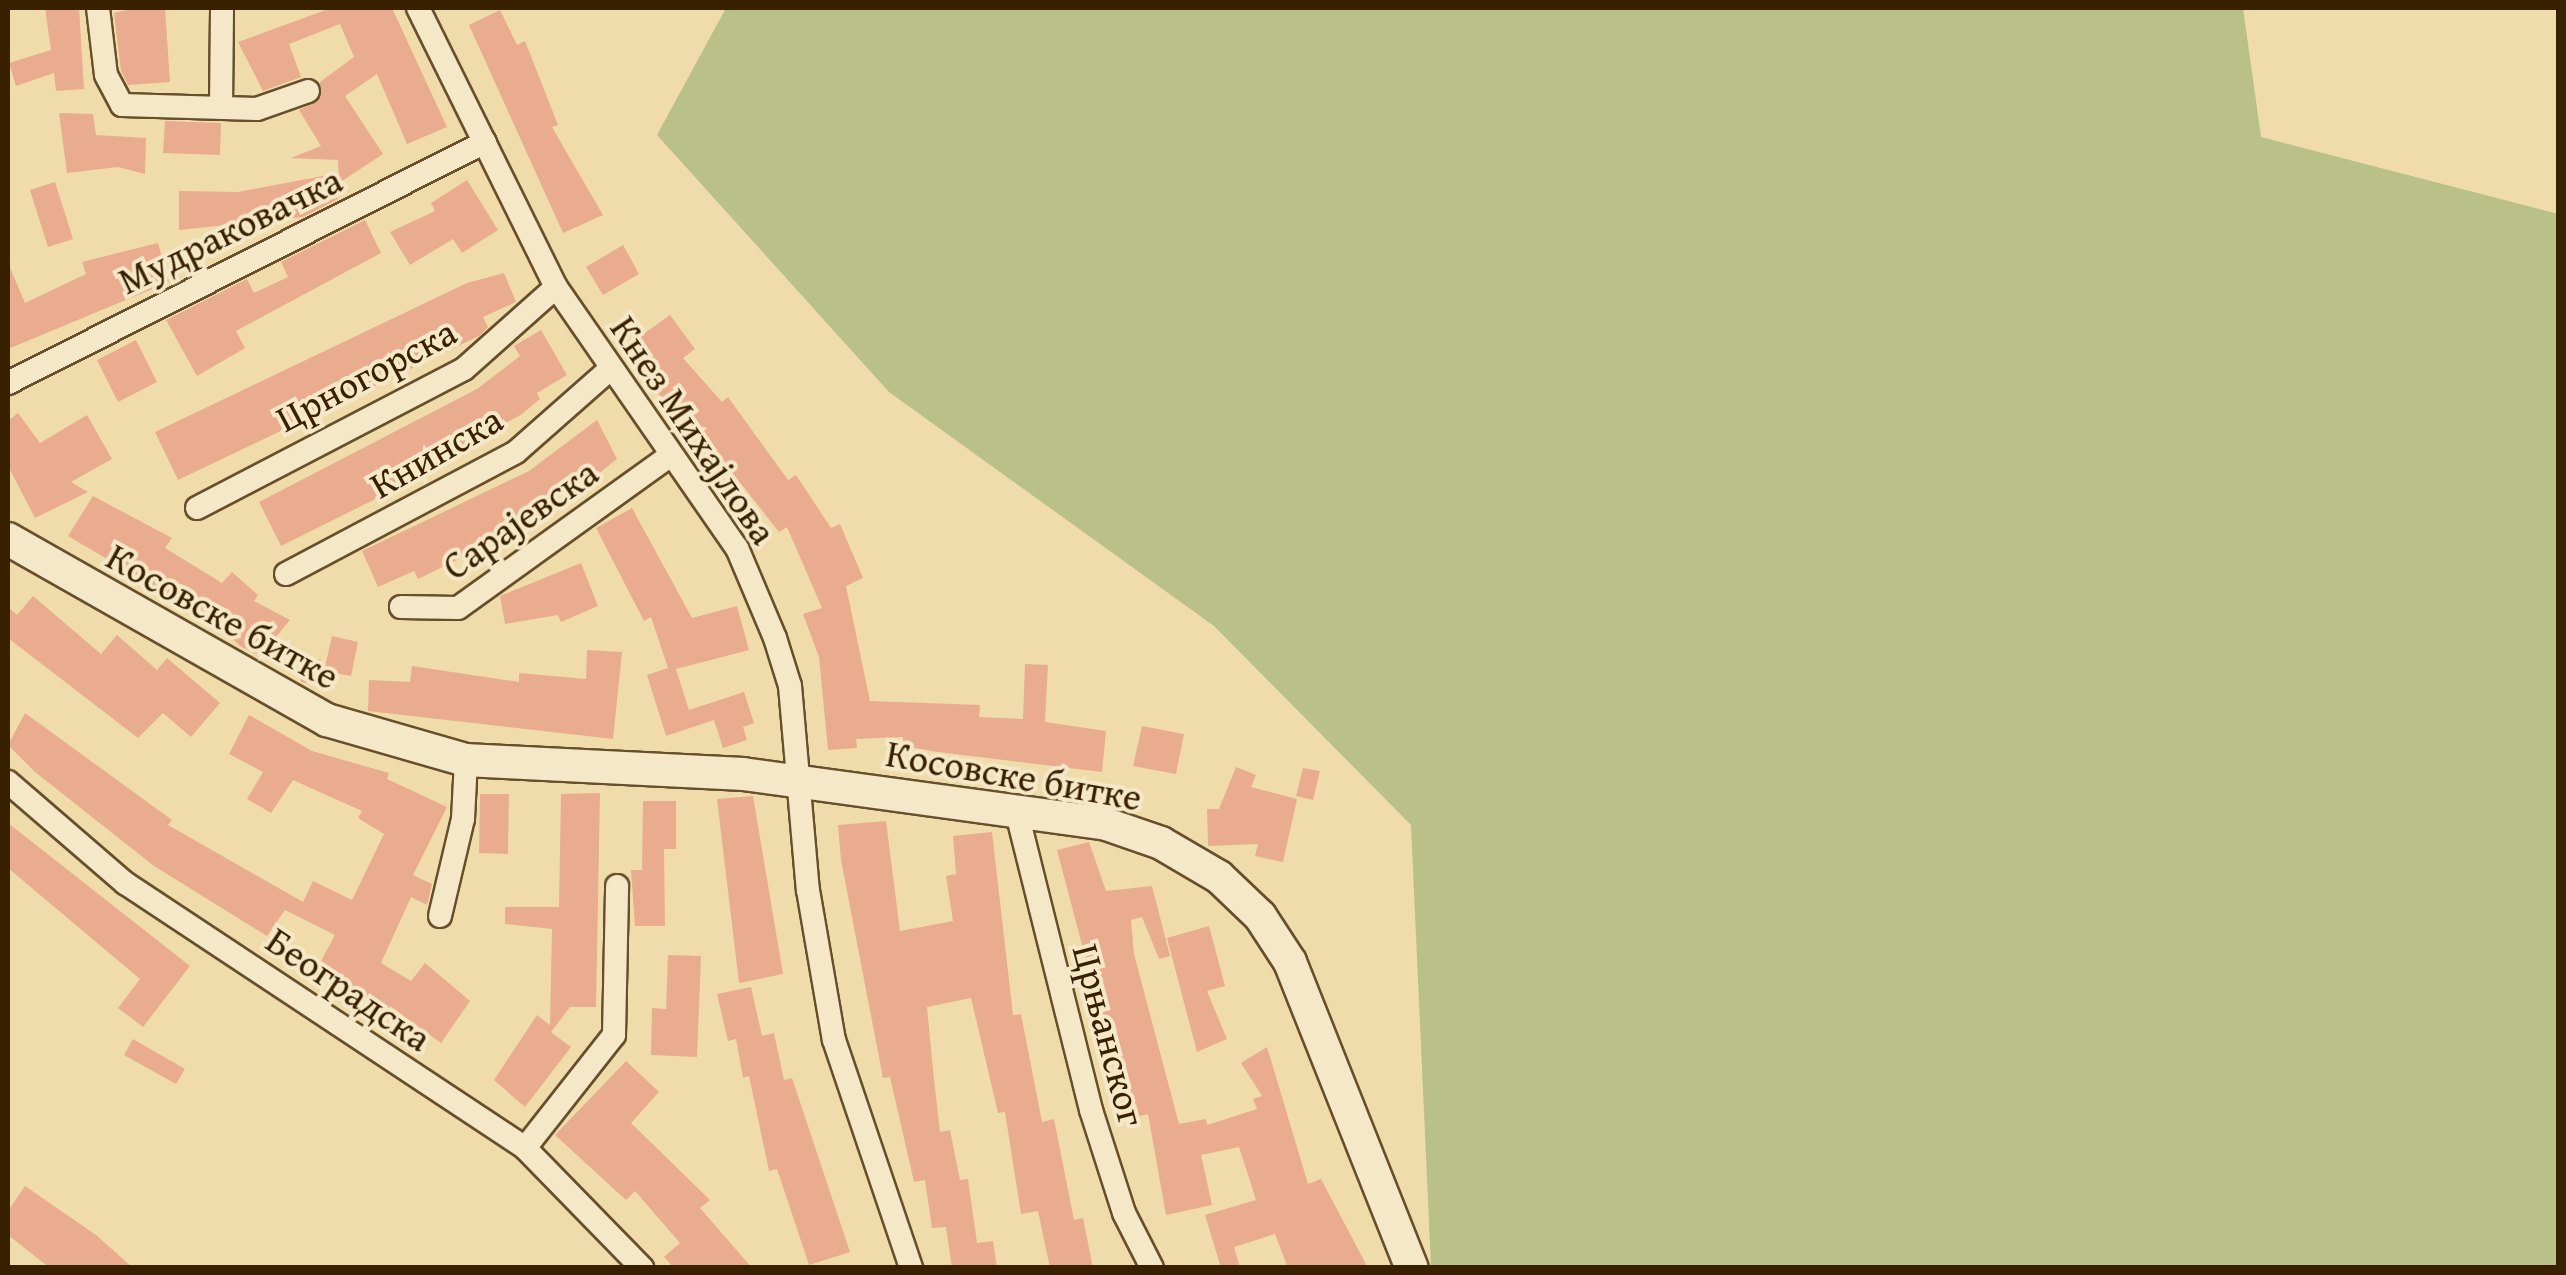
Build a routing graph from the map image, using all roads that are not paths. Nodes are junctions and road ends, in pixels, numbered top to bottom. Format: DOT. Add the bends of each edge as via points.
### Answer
graph roads {
  1 [pos="98,8"];
  2 [pos="222,8"];
  3 [pos="418,8"];
  4 [pos="308,91"];
  5 [pos="221,106"];
  6 [pos="486,142"];
  7 [pos="556,287"];
  8 [pos="609,370"];
  9 [pos="8,383"];
  10 [pos="671,455"];
  11 [pos="197,508"];
  12 [pos="8,539"];
  13 [pos="286,574"];
  14 [pos="402,607"];
  15 [pos="466,760"];
  16 [pos="797,781"];
  17 [pos="8,782"];
  18 [pos="1017,813"];
  19 [pos="617,886"];
  20 [pos="440,916"];
  21 [pos="525,1148"];
  22 [pos="642,1268"];
  23 [pos="911,1268"];
  24 [pos="1152,1268"];
  25 [pos="1412,1268"];
  1 -- 5 [label="street" via="106,75 122,105"];
  2 -- 5 [label="street"];
  3 -- 6 [label="street, Кнез Михајлова"];
  4 -- 5 [label="street" via="257,109"];
  6 -- 7 [label="street, Кнез Михајлова"];
  6 -- 9 [label="street, Мудраковачка"];
  7 -- 8 [label="street, Кнез Михајлова"];
  7 -- 11 [label="street, Црногорска" via="464,369"];
  8 -- 10 [label="street, Кнез Михајлова"];
  8 -- 13 [label="street, Книнска" via="516,452"];
  10 -- 14 [label="street, Сарајевска" via="458,608"];
  10 -- 16 [label="street, Кнез Михајлова" via="737,548 775,638 790,686"];
  12 -- 15 [label="street, Косовске битке" via="327,720"];
  15 -- 16 [label="street, Косовске битке" via="649,764"];
  15 -- 20 [label="street" via="463,819"];
  16 -- 18 [label="street, Косовске битке"];
  16 -- 23 [label="street, Кнез Михајлова" via="834,1040"];
  17 -- 21 [label="street, Београдска" via="125,883"];
  18 -- 24 [label="street, Црњанског" via="1091,1110 1124,1214"];
  18 -- 25 [label="street, Косовске битке" via="1106,824 1161,843 1219,877 1260,916 1290,962"];
  19 -- 21 [label="street" via="614,1035"];
  21 -- 22 [label="street, Београдска"];
}
